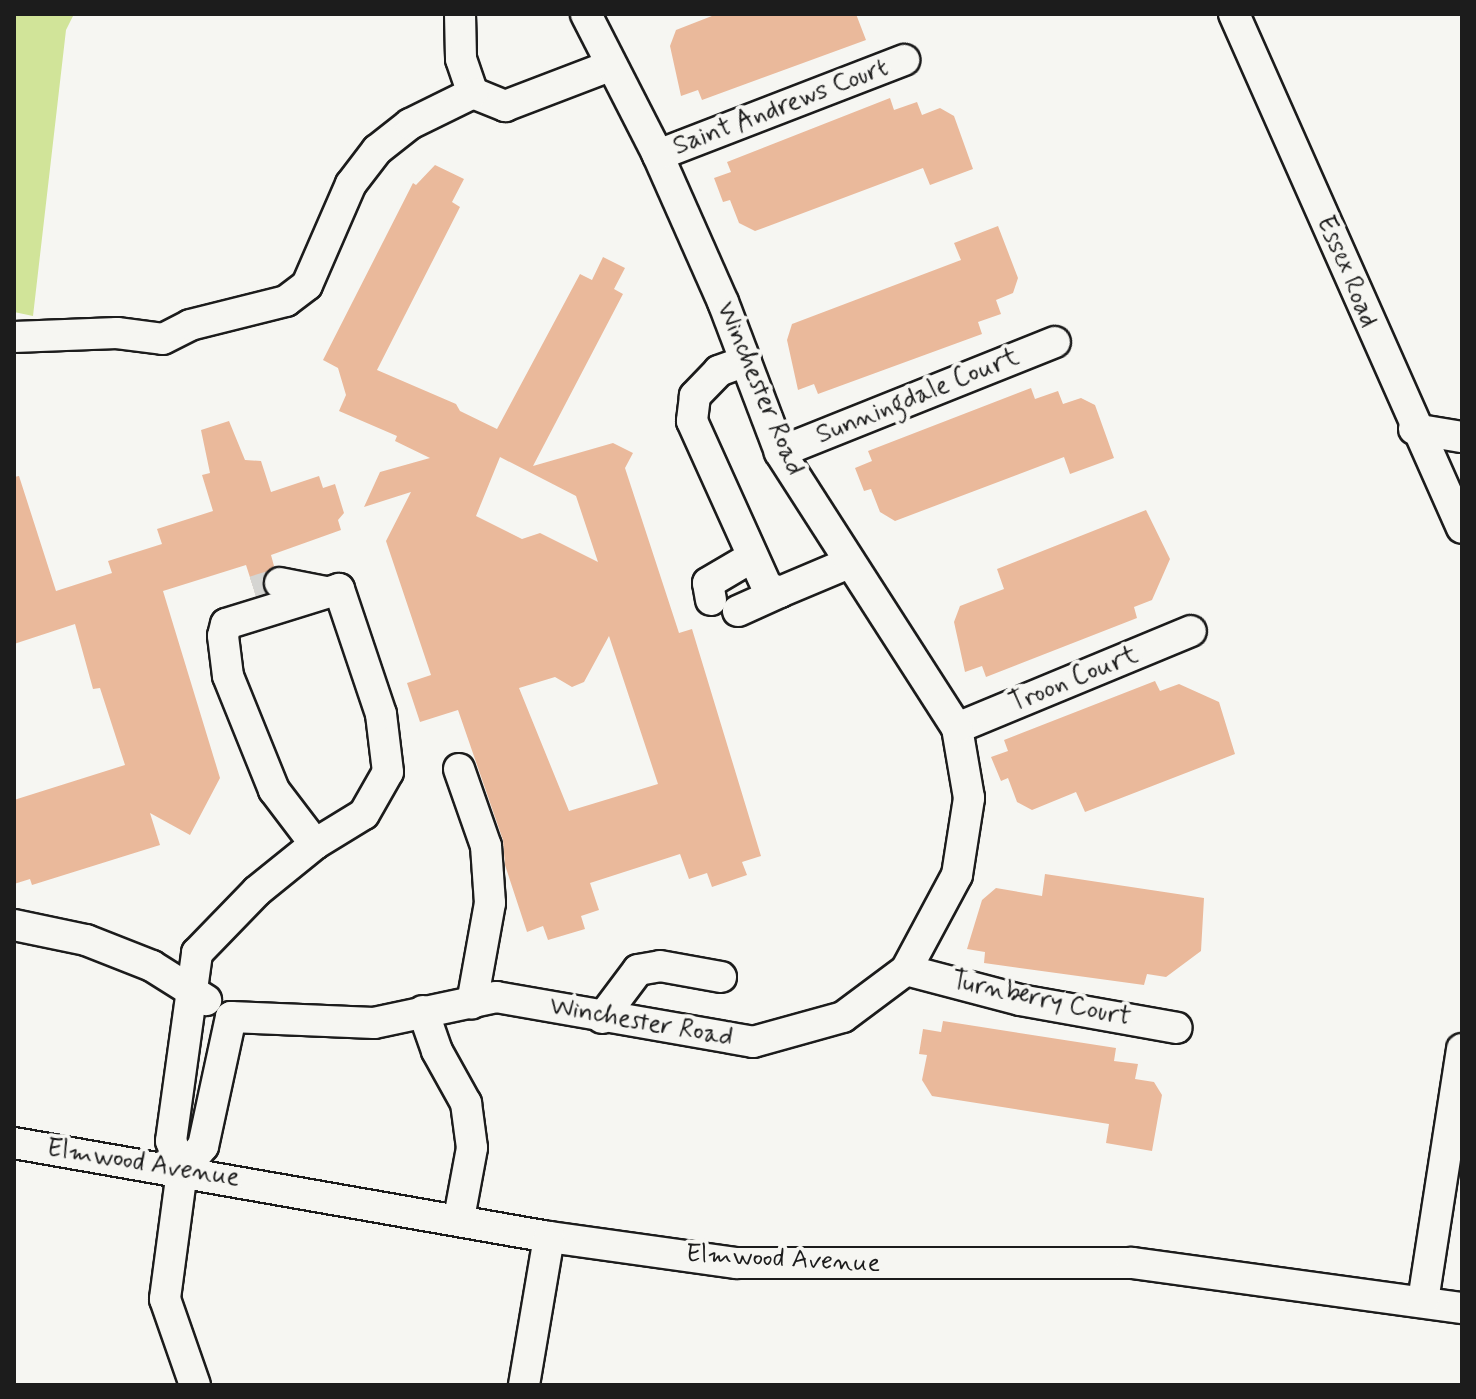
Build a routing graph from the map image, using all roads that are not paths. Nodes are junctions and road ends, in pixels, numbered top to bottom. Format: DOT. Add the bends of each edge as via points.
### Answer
graph roads {
  1 [pos="460,14"];
  2 [pos="586,14"];
  3 [pos="1234,14"];
  4 [pos="904,60"];
  5 [pos="610,66"];
  6 [pos="473,93"];
  7 [pos="658,155"];
  8 [pos="14,337"];
  9 [pos="1055,342"];
  10 [pos="746,361"];
  11 [pos="1414,429"];
  12 [pos="1462,437"];
  13 [pos="780,452"];
  14 [pos="1462,528"];
  15 [pos="752,557"];
  16 [pos="849,563"];
  17 [pos="780,592"];
  18 [pos="328,593"];
  19 [pos="226,624"];
  20 [pos="1191,631"];
  21 [pos="957,728"];
  22 [pos="459,769"];
  23 [pos="315,844"];
  24 [pos="14,925"];
  25 [pos="906,970"];
  26 [pos="721,977"];
  27 [pos="193,990"];
  28 [pos="472,1003"];
  29 [pos="423,1011"];
  30 [pos="231,1017"];
  31 [pos="602,1018"];
  32 [pos="1177,1028"];
  33 [pos="1462,1049"];
  34 [pos="14,1143"];
  35 [pos="182,1171"];
  36 [pos="459,1218"];
  37 [pos="549,1237"];
  38 [pos="1423,1301"];
  39 [pos="1462,1308"];
  40 [pos="195,1385"];
  41 [pos="524,1385"];
  1 -- 6 [label="street" via="461,59"];
  2 -- 5 [label="street, Winchester Road"];
  3 -- 11 [label="street, Essex Road"];
  4 -- 7 [label="street, Saint Andrews Court"];
  5 -- 6 [label="street" via="505,106"];
  5 -- 7 [label="street, Winchester Road"];
  6 -- 8 [label="street" via="410,124 377,150 351,184 307,285 286,301 190,325 163,339 117,333"];
  7 -- 10 [label="street, Winchester Road"];
  9 -- 13 [label="street, Sunningdale Court"];
  10 -- 13 [label="street, Winchester Road"];
  10 -- 15 [label="street" via="719,371 695,396 692,421"];
  11 -- 12 [label="street"];
  11 -- 14 [label="street, Essex Road"];
  13 -- 16 [label="street, Winchester Road"];
  15 -- 17 [label="street" via="767,587"];
  15 -- 17 [label="street" via="708,583 724,606"];
  16 -- 17 [label="street"];
  16 -- 21 [label="street, Winchester Road"];
  18 -- 19 [label="street"];
  18 -- 19 [label="street" via="267,587"];
  18 -- 23 [label="street" via="339,589 381,714 388,772 364,814"];
  19 -- 23 [label="street" via="222,653 274,790"];
  20 -- 21 [label="street, Troon Court"];
  21 -- 25 [label="street, Winchester Road" via="969,798 957,875"];
  22 -- 28 [label="street" via="486,846 490,903"];
  23 -- 27 [label="street" via="257,891 197,953"];
  24 -- 27 [label="street" via="86,940 152,966"];
  25 -- 31 [label="street, Winchester Road" via="843,1017 753,1042"];
  25 -- 32 [label="street, Turnberry Court" via="1020,1000"];
  26 -- 31 [label="street" via="660,966 638,970"];
  27 -- 30 [label="street"];
  27 -- 35 [label="street" via="171,1141"];
  28 -- 29 [label="street, Winchester Road"];
  28 -- 31 [label="street, Winchester Road" via="496,997"];
  29 -- 30 [label="street, Winchester Road" via="374,1023"];
  29 -- 36 [label="street" via="437,1051 466,1103 472,1148"];
  30 -- 35 [label="street" via="203,1146"];
  33 -- 38 [label="street"];
  34 -- 35 [label="street, Elmwood Avenue"];
  35 -- 36 [label="street, Elmwood Avenue"];
  35 -- 40 [label="street" via="165,1299"];
  36 -- 37 [label="street, Elmwood Avenue"];
  37 -- 38 [label="street, Elmwood Avenue" via="736,1263 1132,1263"];
  37 -- 41 [label="street"];
  38 -- 39 [label="street, Elmwood Avenue"];
}
